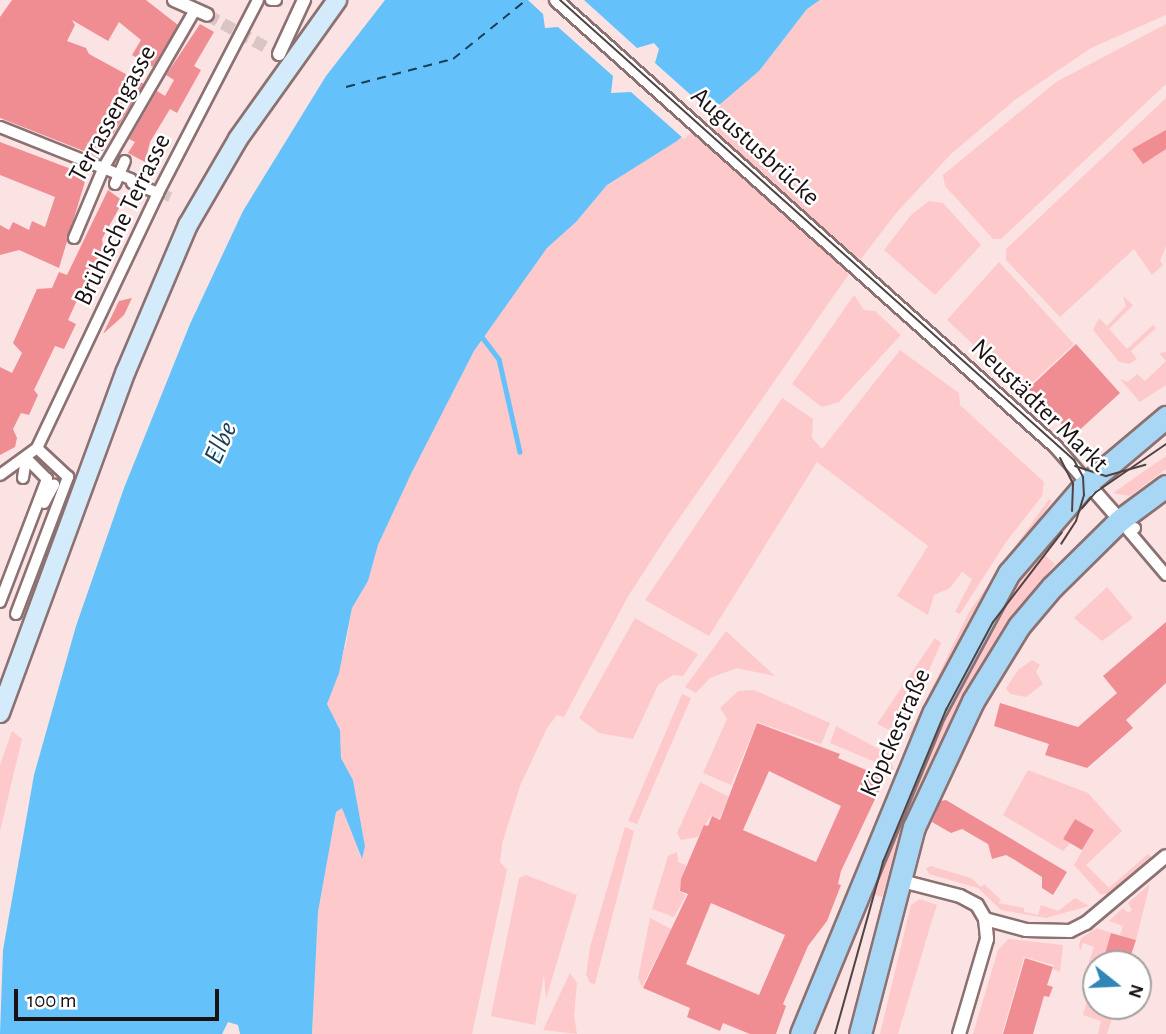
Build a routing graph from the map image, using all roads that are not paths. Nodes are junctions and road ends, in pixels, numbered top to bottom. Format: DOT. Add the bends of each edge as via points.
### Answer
graph roads {
  1 [pos="174,0"];
  2 [pos="258,0"];
  3 [pos="304,0"];
  4 [pos="337,0"];
  5 [pos="556,0"];
  6 [pos="201,14"];
  7 [pos="280,55"];
  8 [pos="0,127"];
  9 [pos="125,161"];
  10 [pos="104,167"];
  11 [pos="119,174"];
  12 [pos="115,184"];
  13 [pos="158,194"];
  14 [pos="74,238"];
  15 [pos="924,329"];
  16 [pos="1166,417"];
  17 [pos="37,448"];
  18 [pos="26,458"];
  19 [pos="0,475"];
  20 [pos="23,478"];
  21 [pos="1088,482"];
  22 [pos="54,485"];
  23 [pos="1166,486"];
  24 [pos="44,503"];
  25 [pos="1127,524"];
  26 [pos="1166,575"];
  27 [pos="0,602"];
  28 [pos="16,614"];
  29 [pos="0,713"];
  30 [pos="1166,856"];
  31 [pos="898,880"];
  32 [pos="985,919"];
  33 [pos="801,1034"];
  34 [pos="860,1034"];
  35 [pos="959,1034"];
  1 -- 6 [label="street"];
  2 -- 13 [label="street, Brühlsche Terrasse"];
  3 -- 7 [label="street"];
  4 -- 7 [label="main road"];
  5 -- 15 [label="street, Augustusbrücke"];
  6 -- 10 [label="street, Terrassengasse"];
  7 -- 29 [label="main road" via="179,246 126,371"];
  8 -- 10 [label="street"];
  9 -- 11 [label="street"];
  10 -- 11 [label="street"];
  10 -- 14 [label="street, Terrassengasse"];
  11 -- 12 [label="street"];
  11 -- 13 [label="street"];
  13 -- 17 [label="street, Brühlsche Terrasse"];
  15 -- 21 [label="street, Neustädter Markt"];
  16 -- 21 [label="main road, Köpckestraße"];
  17 -- 18 [label="street, Brühlsche Terrasse"];
  17 -- 22 [label="street" via="68,477"];
  18 -- 19 [label="street, Brühlsche Terrasse"];
  18 -- 20 [label="street"];
  18 -- 22 [label="street"];
  21 -- 25 [label="street, Neustädter Markt"];
  21 -- 33 [label="main road, Köpckestraße" via="1009,573 969,641 915,756"];
  22 -- 24 [label="street"];
  22 -- 27 [label="street"];
  22 -- 28 [label="street"];
  23 -- 25 [label="main road, Köpckestraße"];
  25 -- 26 [label="street, Neustädter Markt"];
  25 -- 31 [label="main road, Köpckestraße" via="1030,612 994,666 934,779"];
  30 -- 32 [label="street" via="1070,931 1027,930"];
  31 -- 32 [label="street" via="960,896 977,905"];
  31 -- 34 [label="main road, Köpckestraße"];
  32 -- 35 [label="street" via="986,939"];
}
